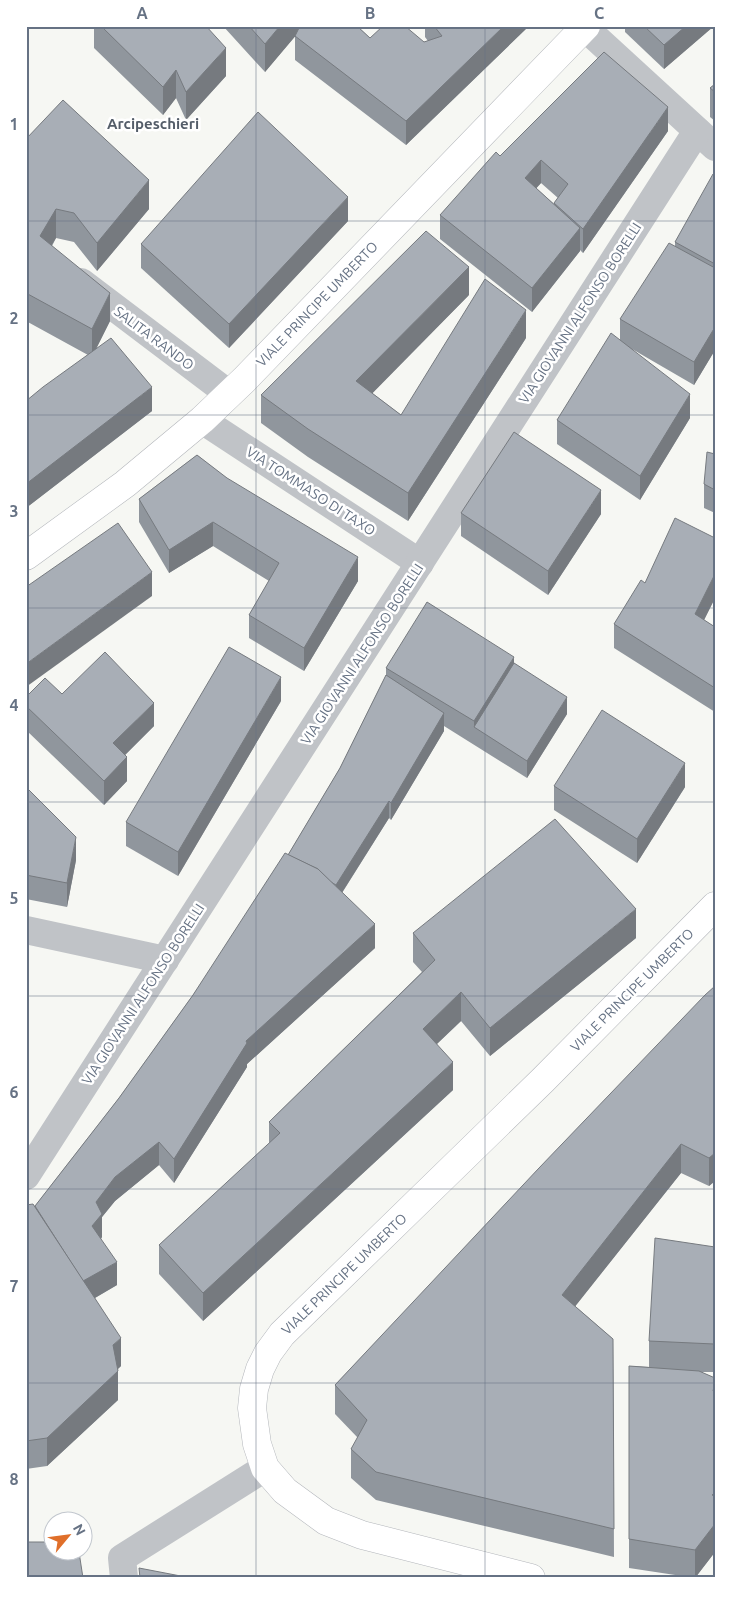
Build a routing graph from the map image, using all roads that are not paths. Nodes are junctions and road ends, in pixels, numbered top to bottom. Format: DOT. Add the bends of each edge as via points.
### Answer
graph roads {
  1 [pos="584,27"];
  2 [pos="706,139"];
  3 [pos="79,281"];
  4 [pos="229,394"];
  5 [pos="202,420"];
  6 [pos="26,556"];
  7 [pos="420,562"];
  8 [pos="715,906"];
  9 [pos="26,930"];
  10 [pos="165,960"];
  11 [pos="26,1176"];
  12 [pos="265,1468"];
  13 [pos="124,1578"];
  14 [pos="531,1578"];
  1 -- 2 [label="street"];
  1 -- 4 [label="main road, VIALE PRINCIPE UMBERTO"];
  2 -- 7 [label="street, VIA GIOVANNI ALFONSO BORELLI"];
  3 -- 4 [label="street, SALITA RANDO"];
  4 -- 5 [label="main road, VIALE PRINCIPE UMBERTO"];
  5 -- 6 [label="main road, VIALE PRINCIPE UMBERTO" via="126,484"];
  5 -- 7 [label="street, VIA TOMMASO DI TAXO"];
  7 -- 10 [label="street, VIA GIOVANNI ALFONSO BORELLI"];
  8 -- 12 [label="main road, VIALE PRINCIPE UMBERTO" via="543,1080 282,1334 268,1353 254,1389 252,1408 257,1444"];
  9 -- 10 [label="street"];
  10 -- 11 [label="street, VIA GIOVANNI ALFONSO BORELLI"];
  12 -- 13 [label="street" via="122,1558"];
  12 -- 14 [label="main road, VIALE PRINCIPE UMBERTO" via="285,1491 326,1522 362,1535"];
}
